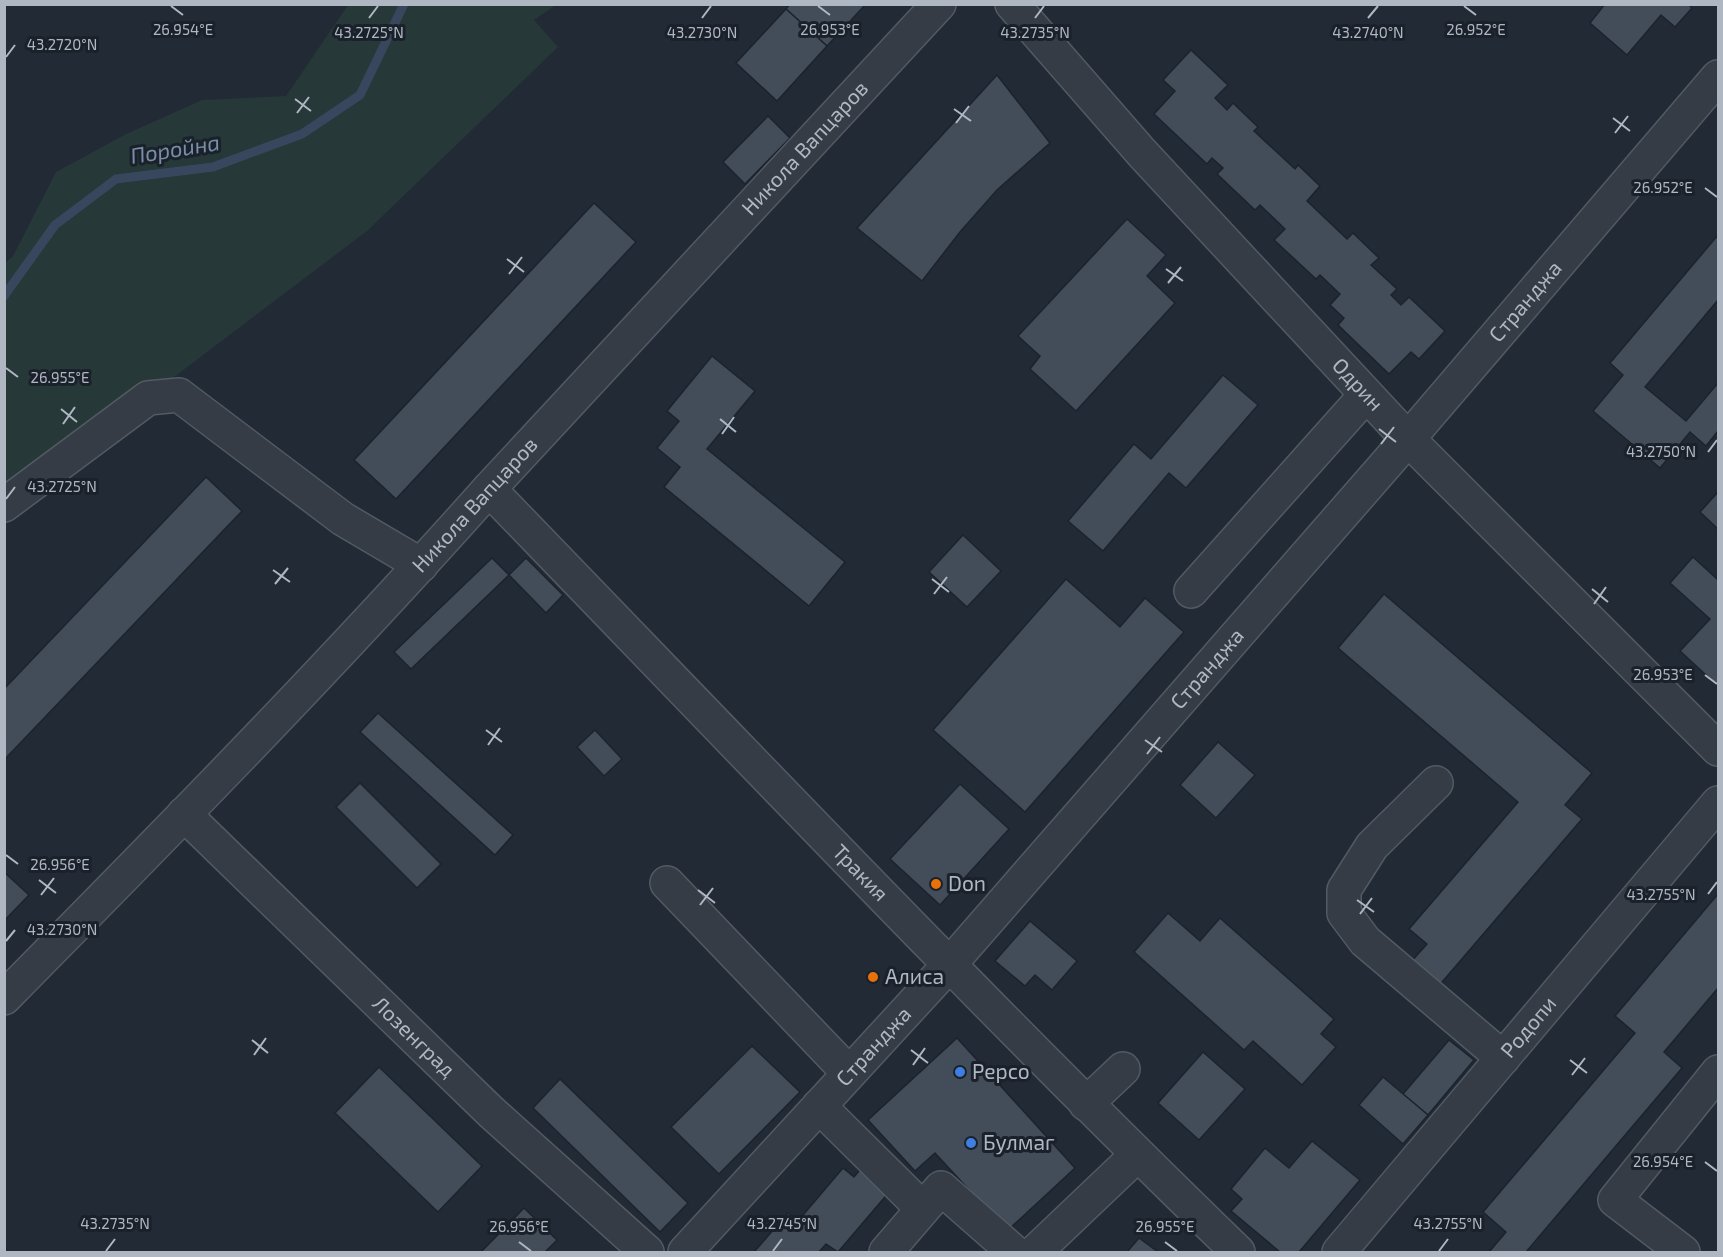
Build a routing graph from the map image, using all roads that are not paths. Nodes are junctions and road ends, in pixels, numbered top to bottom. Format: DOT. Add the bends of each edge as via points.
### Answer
graph roads {
  1 [pos="939,4"];
  2 [pos="1012,4"];
  3 [pos="1719,77"];
  4 [pos="1366,395"];
  5 [pos="1408,439"];
  6 [pos="489,489"];
  7 [pos="4,505"];
  8 [pos="421,565"];
  9 [pos="1191,591"];
  10 [pos="1719,749"];
  11 [pos="1436,783"];
  12 [pos="1719,803"];
  13 [pos="184,814"];
  14 [pos="667,883"];
  15 [pos="949,965"];
  16 [pos="4,998"];
  17 [pos="1503,1058"];
  18 [pos="1123,1069"];
  19 [pos="1719,1072"];
  20 [pos="849,1073"];
  21 [pos="1086,1104"];
  22 [pos="819,1106"];
  23 [pos="1137,1155"];
  24 [pos="922,1208"];
  25 [pos="647,1252"];
  26 [pos="685,1252"];
  27 [pos="886,1252"];
  28 [pos="1014,1252"];
  29 [pos="1035,1252"];
  30 [pos="1238,1252"];
  31 [pos="1339,1252"];
  32 [pos="1683,1252"];
  1 -- 6 [label="street, Никола Вапцаров"];
  2 -- 4 [label="street, Одрин" via="1142,153"];
  3 -- 5 [label="street, Странджа"];
  4 -- 5 [label="street, Одрин"];
  4 -- 9 [label="street"];
  5 -- 10 [label="street, Одрин"];
  5 -- 15 [label="street, Странджа"];
  6 -- 8 [label="street, Никола Вапцаров"];
  6 -- 15 [label="street, Тракия"];
  7 -- 8 [label="street" via="148,398 179,395 343,519"];
  8 -- 13 [label="street, Никола Вапцаров"];
  11 -- 17 [label="street" via="1372,846 1344,890 1344,913 1365,941"];
  12 -- 17 [label="street, Родопи"];
  13 -- 16 [label="street, Никола Вапцаров"];
  13 -- 25 [label="street, Лозенград" via="491,1112"];
  14 -- 20 [label="street"];
  15 -- 20 [label="street, Странджа"];
  15 -- 21 [label="street, Тракия"];
  17 -- 31 [label="street, Родопи"];
  18 -- 21 [label="street"];
  19 -- 32 [label="street" via="1615,1200"];
  20 -- 22 [label="street, Странджа"];
  21 -- 23 [label="street, Тракия"];
  22 -- 24 [label="street"];
  22 -- 26 [label="street, Странджа"];
  23 -- 29 [label="street"];
  23 -- 30 [label="street, Тракия"];
  24 -- 27 [label="street"];
  24 -- 28 [label="street" via="941,1188"];
}
